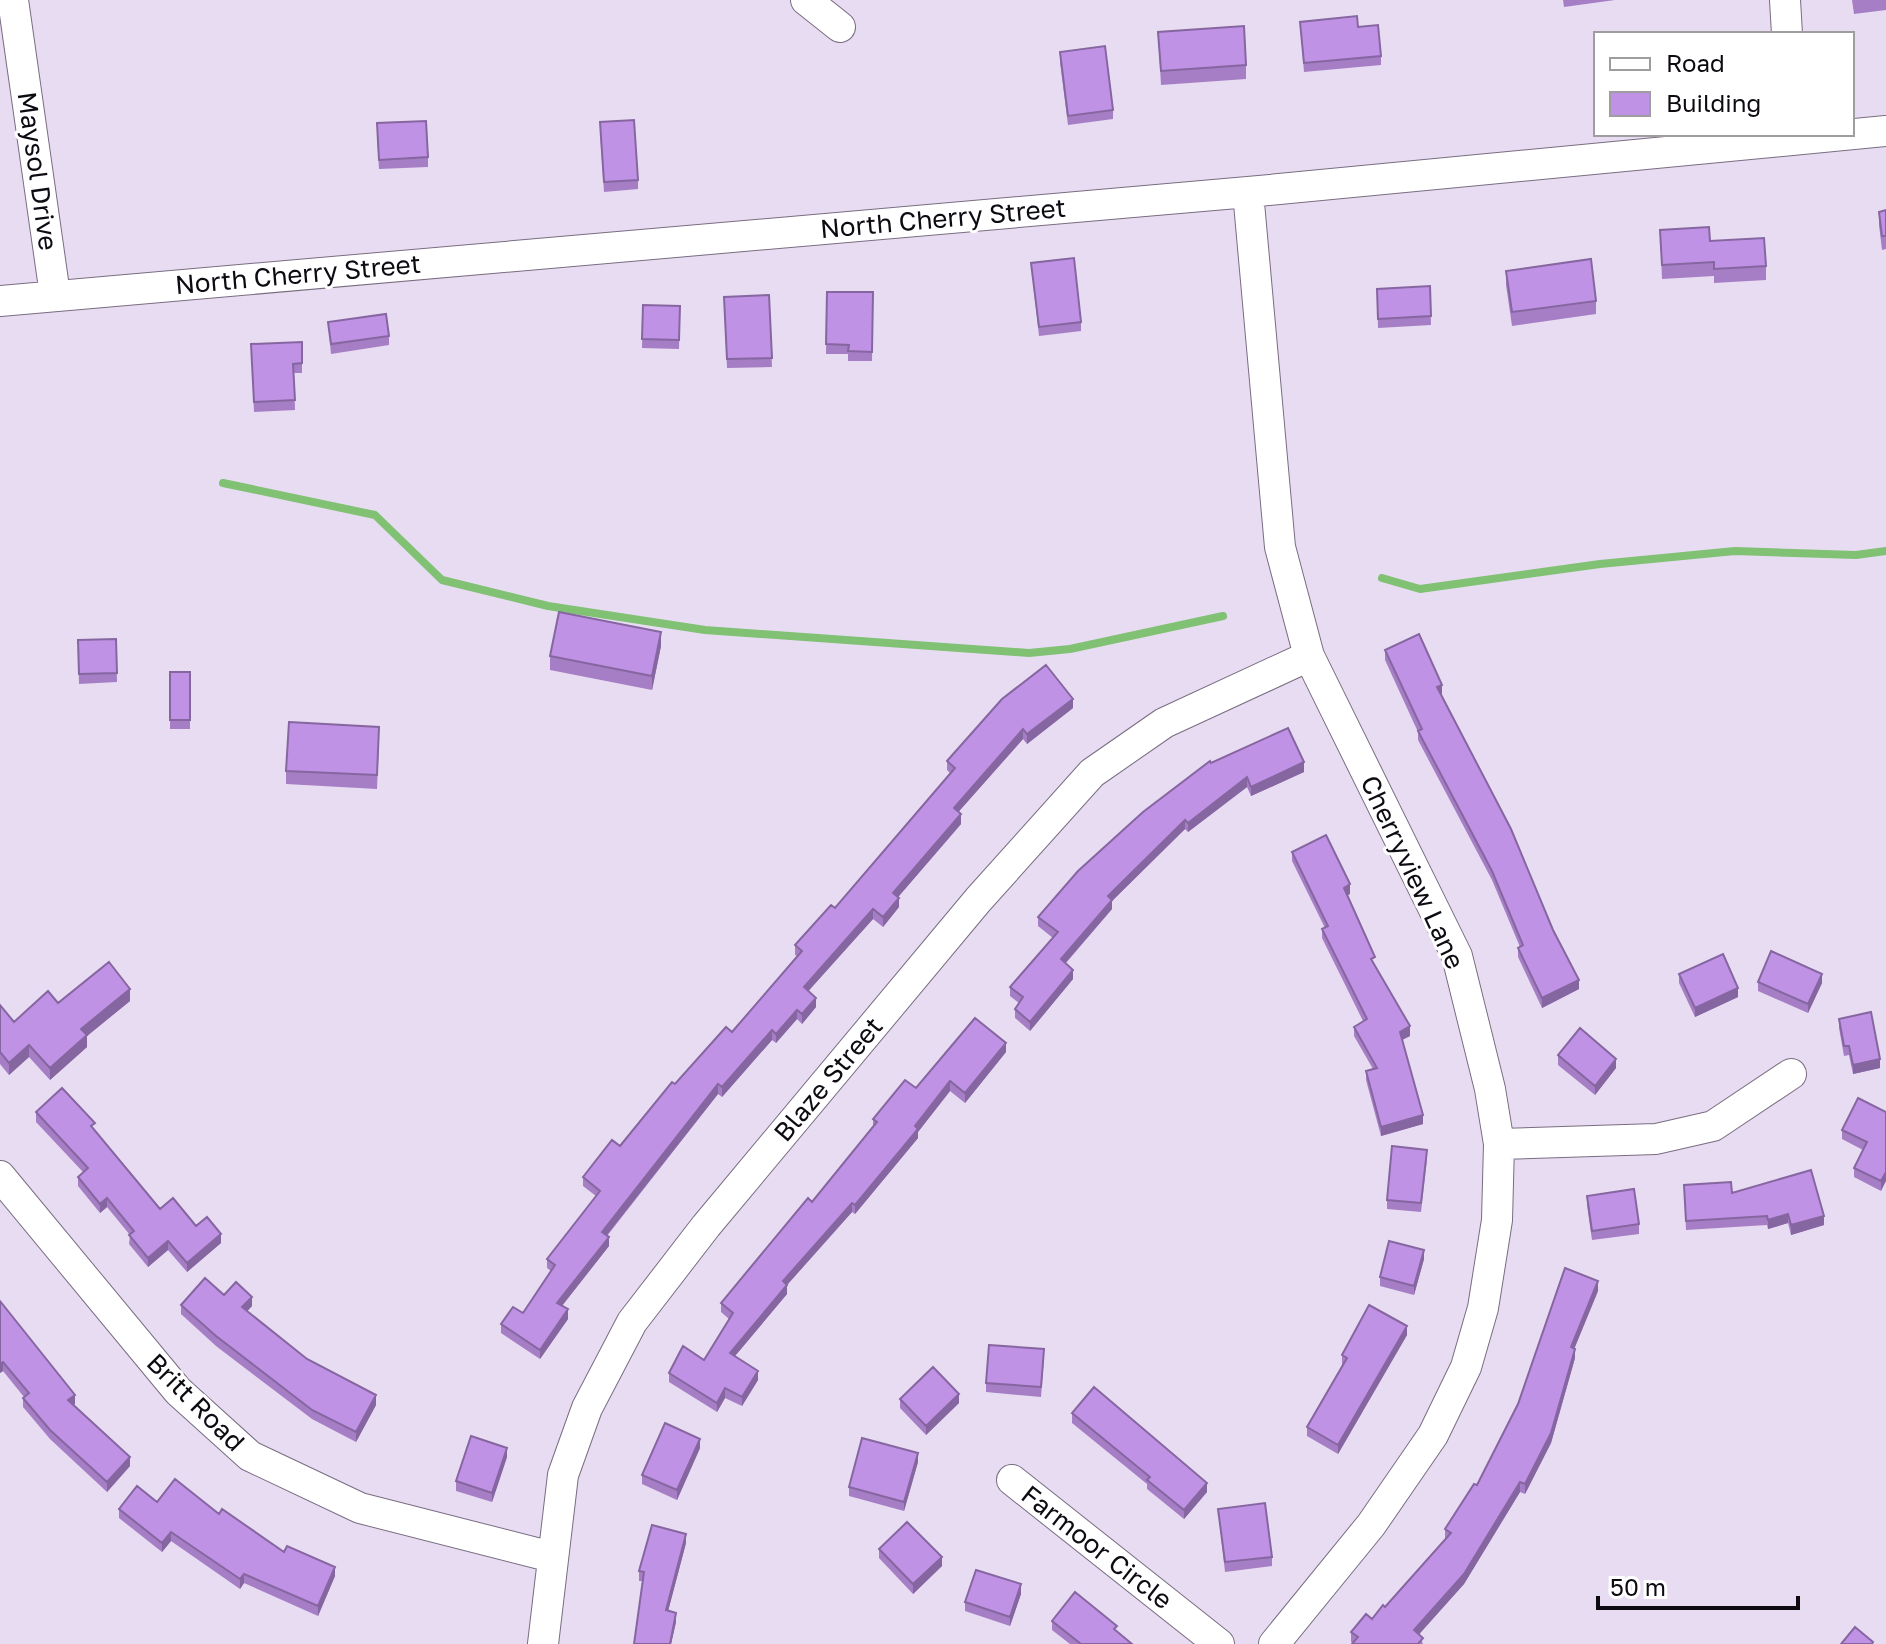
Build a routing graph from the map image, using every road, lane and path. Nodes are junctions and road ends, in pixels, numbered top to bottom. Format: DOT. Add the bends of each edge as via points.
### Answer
graph roads {
  1 [pos="13,0"];
  2 [pos="806,0"];
  3 [pos="1785,0"];
  4 [pos="840,27"];
  5 [pos="1787,32"];
  6 [pos="1886,131"];
  7 [pos="1854,133"];
  8 [pos="1796,137"];
  9 [pos="1248,192"];
  10 [pos="55,295"];
  11 [pos="0,301"];
  12 [pos="1309,656"];
  13 [pos="1791,1074"];
  14 [pos="1499,1144"];
  15 [pos="0,1176"];
  16 [pos="1012,1480"];
  17 [pos="552,1557"];
  18 [pos="543,1644"];
  19 [pos="1219,1644"];
  20 [pos="1274,1644"];
  1 -- 10 [label="street, Maysol Drive"];
  2 -- 4 [label="street"];
  3 -- 5 [label="street"];
  6 -- 7 [label="street, North Cherry Street"];
  8 -- 9 [label="street, North Cherry Street"];
  9 -- 10 [label="street, North Cherry Street"];
  9 -- 12 [label="street, Cherryview Lane" via="1280,547"];
  10 -- 11 [label="street, North Cherry Street"];
  12 -- 14 [label="street, Cherryview Lane" via="1457,956"];
  12 -- 17 [label="street, Blaze Street" via="1164,723 1092,773 978,900 632,1322 587,1408 568,1462"];
  13 -- 14 [label="street" via="1713,1126 1656,1139"];
  14 -- 20 [label="street, Cherryview Lane" via="1497,1220 1483,1308 1466,1367 1433,1435 1371,1525"];
  15 -- 17 [label="street, Britt Road" via="178,1391 250,1456 360,1508"];
  16 -- 19 [label="street, Farmoor Circle"];
  17 -- 18 [label="street, Blaze Street"];
}
